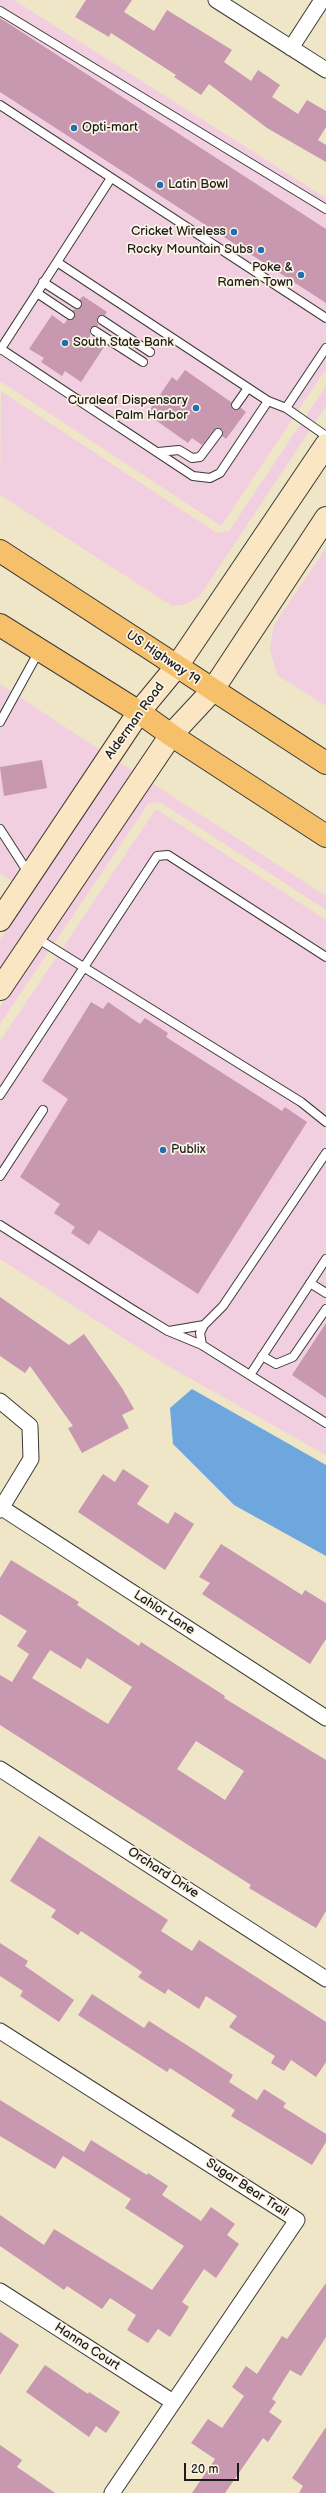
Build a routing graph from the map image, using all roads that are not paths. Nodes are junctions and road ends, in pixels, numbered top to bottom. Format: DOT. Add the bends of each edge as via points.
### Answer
graph roads {
  1 [pos="216,0"];
  2 [pos="322,0"];
  3 [pos="0,11"];
  4 [pos="291,48"];
  5 [pos="326,70"];
  6 [pos="0,105"];
  7 [pos="111,178"];
  8 [pos="326,209"];
  9 [pos="56,262"];
  10 [pos="43,282"];
  11 [pos="37,293"];
  12 [pos="77,304"];
  13 [pos="70,315"];
  14 [pos="326,318"];
  15 [pos="102,320"];
  16 [pos="95,331"];
  17 [pos="326,348"];
  18 [pos="0,349"];
  19 [pos="150,352"];
  20 [pos="143,362"];
  21 [pos="248,388"];
  22 [pos="268,401"];
  23 [pos="236,405"];
  24 [pos="286,408"];
  25 [pos="218,433"];
  26 [pos="326,436"];
  27 [pos="326,445"];
  28 [pos="158,452"];
  29 [pos="326,518"];
  30 [pos="0,551"];
  31 [pos="0,625"];
  32 [pos="40,650"];
  33 [pos="177,666"];
  34 [pos="212,691"];
  35 [pos="139,712"];
  36 [pos="0,722"];
  37 [pos="171,735"];
  38 [pos="326,763"];
  39 [pos="0,829"];
  40 [pos="326,836"];
  41 [pos="30,875"];
  42 [pos="0,920"];
  43 [pos="35,937"];
  44 [pos="326,957"];
  45 [pos="83,968"];
  46 [pos="0,988"];
  47 [pos="0,1095"];
  48 [pos="43,1110"];
  49 [pos="326,1122"];
  50 [pos="326,1153"];
  51 [pos="0,1176"];
  52 [pos="0,1225"];
  53 [pos="326,1259"];
  54 [pos="310,1283"];
  55 [pos="326,1293"];
  56 [pos="326,1308"];
  57 [pos="204,1325"];
  58 [pos="168,1331"];
  59 [pos="202,1345"];
  60 [pos="262,1356"];
  61 [pos="250,1375"];
  62 [pos="0,1401"];
  63 [pos="326,1423"];
  64 [pos="1,1509"];
  65 [pos="326,1718"];
  66 [pos="0,1769"];
  67 [pos="326,1979"];
  68 [pos="0,2031"];
  69 [pos="0,2291"];
  70 [pos="173,2402"];
  71 [pos="112,2493"];
  1 -- 4 [label="street"];
  2 -- 4 [label="street"];
  3 -- 8 [label="lane"];
  4 -- 5 [label="street"];
  6 -- 7 [label="lane"];
  7 -- 9 [label="lane"];
  7 -- 14 [label="lane"];
  9 -- 10 [label="lane"];
  9 -- 21 [label="lane"];
  10 -- 11 [label="lane"];
  10 -- 12 [label="lane"];
  11 -- 13 [label="lane"];
  11 -- 18 [label="lane"];
  15 -- 19 [label="lane"];
  16 -- 20 [label="lane"];
  17 -- 24 [label="lane"];
  18 -- 28 [label="lane"];
  21 -- 22 [label="lane"];
  21 -- 23 [label="lane"];
  22 -- 24 [label="lane"];
  22 -- 28 [label="lane" via="220,473 210,478 194,476"];
  24 -- 26 [label="lane"];
  25 -- 28 [label="lane" via="200,457 192,458 179,450"];
  27 -- 33 [label="main road, Alderman Road"];
  29 -- 34 [label="main road"];
  30 -- 33 [label="highway, US Highway 19"];
  31 -- 32 [label="highway"];
  32 -- 35 [label="highway"];
  32 -- 36 [label="lane"];
  33 -- 34 [label="highway, US Highway 19"];
  33 -- 35 [label="main road, Alderman Road"];
  34 -- 37 [label="main road"];
  34 -- 38 [label="highway, US Highway 19"];
  35 -- 37 [label="highway"];
  35 -- 41 [label="main road, Alderman Road"];
  37 -- 40 [label="highway"];
  37 -- 43 [label="main road"];
  39 -- 41 [label="lane"];
  41 -- 42 [label="main road, Alderman Road"];
  43 -- 45 [label="lane"];
  43 -- 46 [label="main road"];
  44 -- 45 [label="lane" via="168,855 157,856"];
  45 -- 47 [label="lane"];
  45 -- 49 [label="lane" via="301,1102"];
  48 -- 51 [label="lane"];
  50 -- 57 [label="lane" via="223,1306"];
  52 -- 58 [label="lane"];
  53 -- 54 [label="lane"];
  54 -- 55 [label="lane"];
  54 -- 60 [label="lane"];
  56 -- 60 [label="lane" via="293,1357 276,1364"];
  57 -- 58 [label="lane"];
  57 -- 59 [label="lane" via="200,1333"];
  58 -- 59 [label="lane"];
  59 -- 61 [label="lane"];
  60 -- 61 [label="lane"];
  61 -- 63 [label="lane"];
  62 -- 64 [label="street" via="30,1426 31,1453 31,1459"];
  64 -- 65 [label="street, Lahlor Lane"];
  66 -- 67 [label="street, Orchard Drive"];
  68 -- 70 [label="street, Sugar Bear Trail" via="297,2220"];
  69 -- 70 [label="street, Hanna Court"];
  70 -- 71 [label="street, Sugar Bear Trail"];
}
